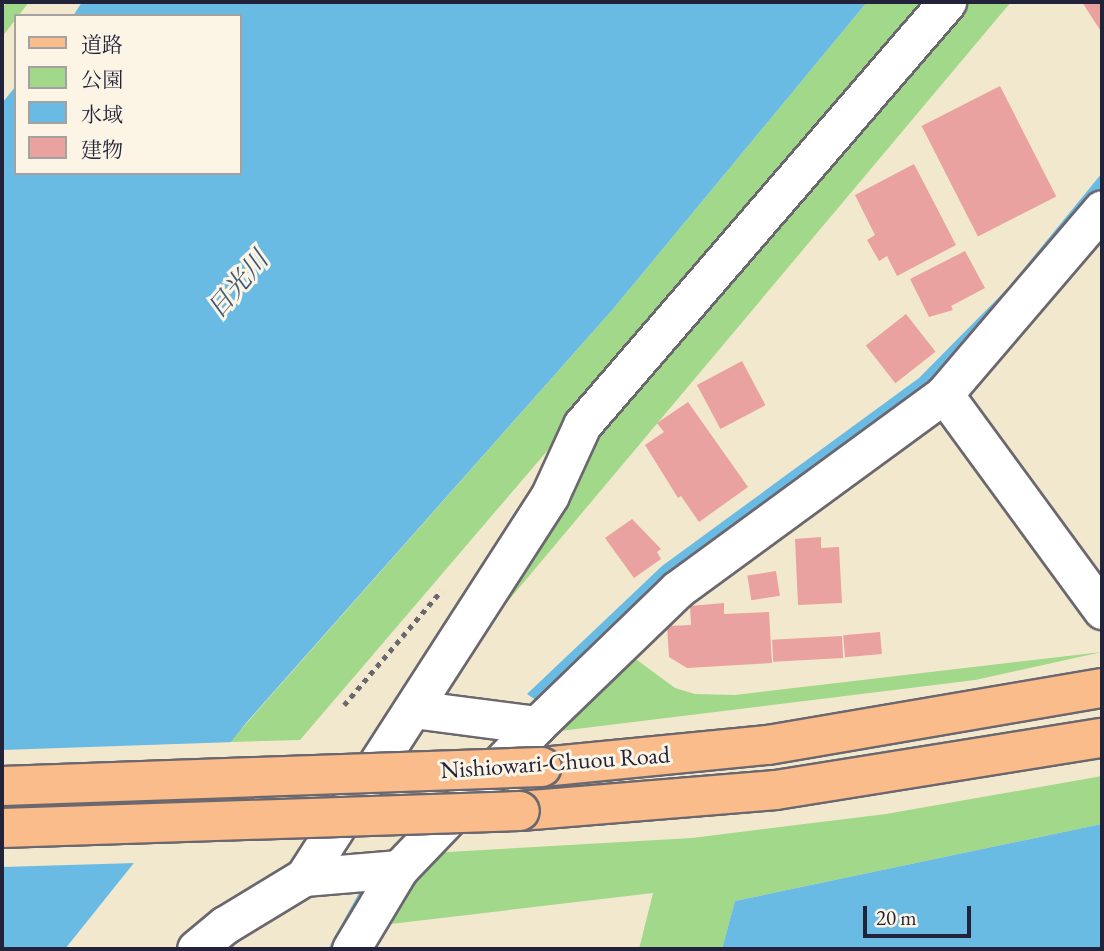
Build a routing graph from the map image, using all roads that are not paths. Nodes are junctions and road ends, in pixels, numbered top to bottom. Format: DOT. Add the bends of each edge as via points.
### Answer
graph roads {
  1 [pos="947,2"];
  2 [pos="1102,209"];
  3 [pos="944,394"];
  4 [pos="1102,610"];
  5 [pos="1102,688"];
  6 [pos="413,709"];
  7 [pos="537,725"];
  8 [pos="1102,738"];
  9 [pos="2,786"];
  10 [pos="2,828"];
  11 [pos="399,869"];
  12 [pos="304,877"];
  13 [pos="196,949"];
  14 [pos="351,949"];
  1 -- 6 [label="street" via="582,425 550,495"];
  2 -- 3 [label="street"];
  3 -- 4 [label="street"];
  3 -- 7 [label="street" via="678,589"];
  5 -- 9 [label="main road, Nishiowari-Chuou Road, bridge" via="768,745 542,767"];
  6 -- 7 [label="street"];
  6 -- 12 [label="street"];
  7 -- 11 [label="street"];
  8 -- 10 [label="main road, Nishiowari-Chuou Road, bridge" via="776,790 520,811"];
  11 -- 12 [label="street"];
  11 -- 14 [label="street"];
  12 -- 13 [label="street" via="225,925"];
}
